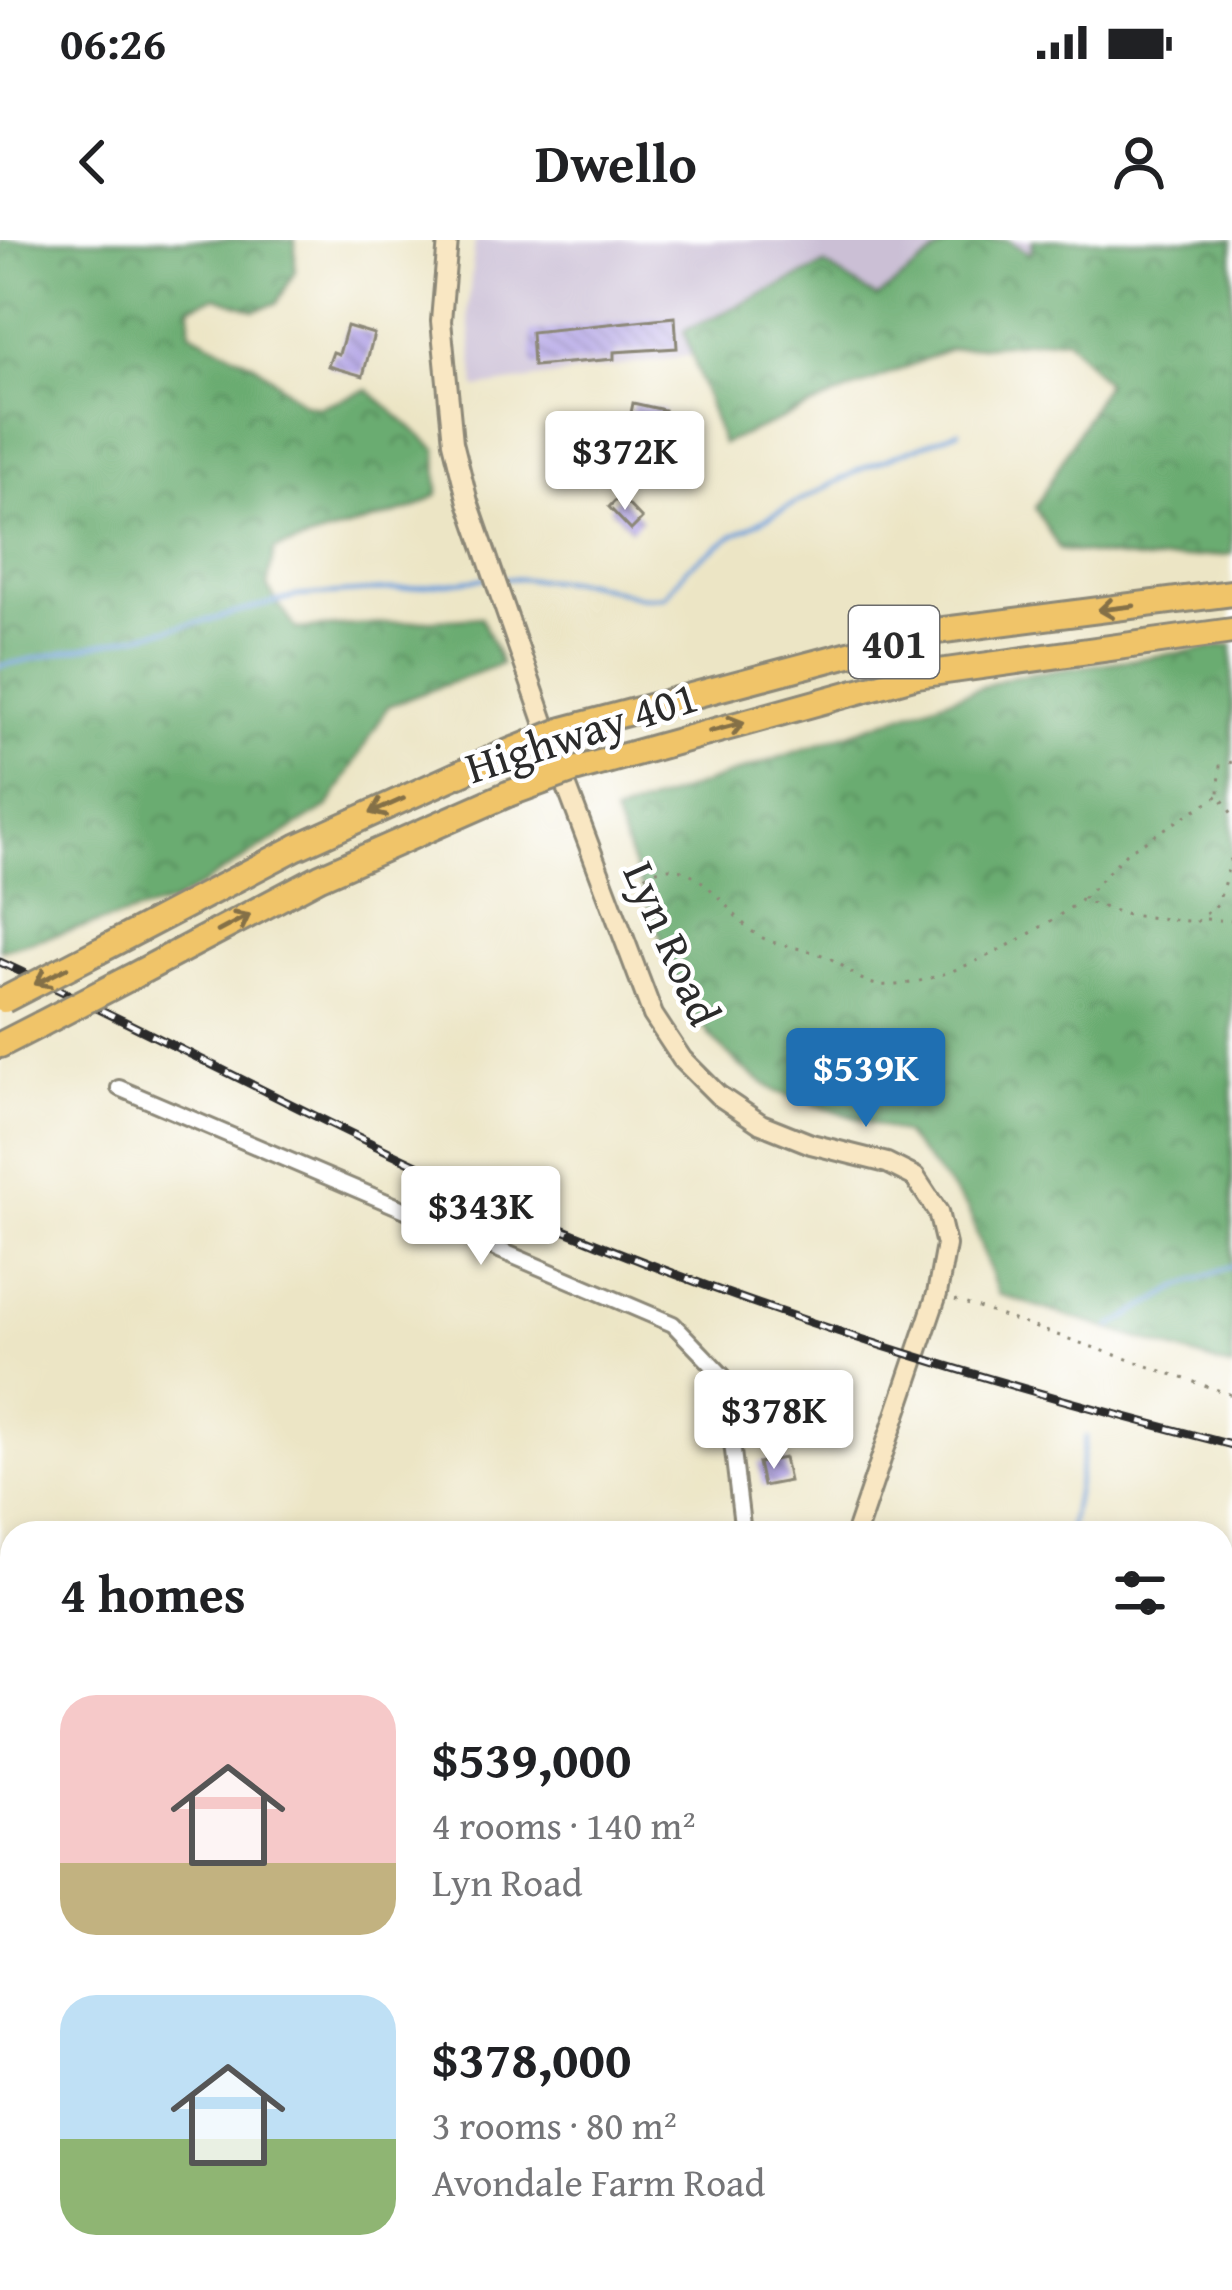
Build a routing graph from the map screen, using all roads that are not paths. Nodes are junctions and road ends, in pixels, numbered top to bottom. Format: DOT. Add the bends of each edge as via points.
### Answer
graph roads {
  1 [pos="448,240"];
  2 [pos="1232,593"];
  3 [pos="1232,631"];
  4 [pos="2,1001"];
  5 [pos="0,1045"];
  6 [pos="119,1088"];
  7 [pos="742,1521"];
  8 [pos="860,1521"];
  1 -- 8 [label="main road, Lyn Road" via="441,321 468,502 653,1015 718,1095 761,1124 887,1163 914,1178 938,1212 946,1245 937,1294"];
  2 -- 4 [label="highway, Highway 401 / 401, one-way, bridge" via="936,631 563,730 297,848"];
  5 -- 3 [label="highway, Highway 401 / 401, one-way, bridge" via="320,877 574,770 917,675"];
  6 -- 7 [label="street" via="674,1324 724,1377"];
}
